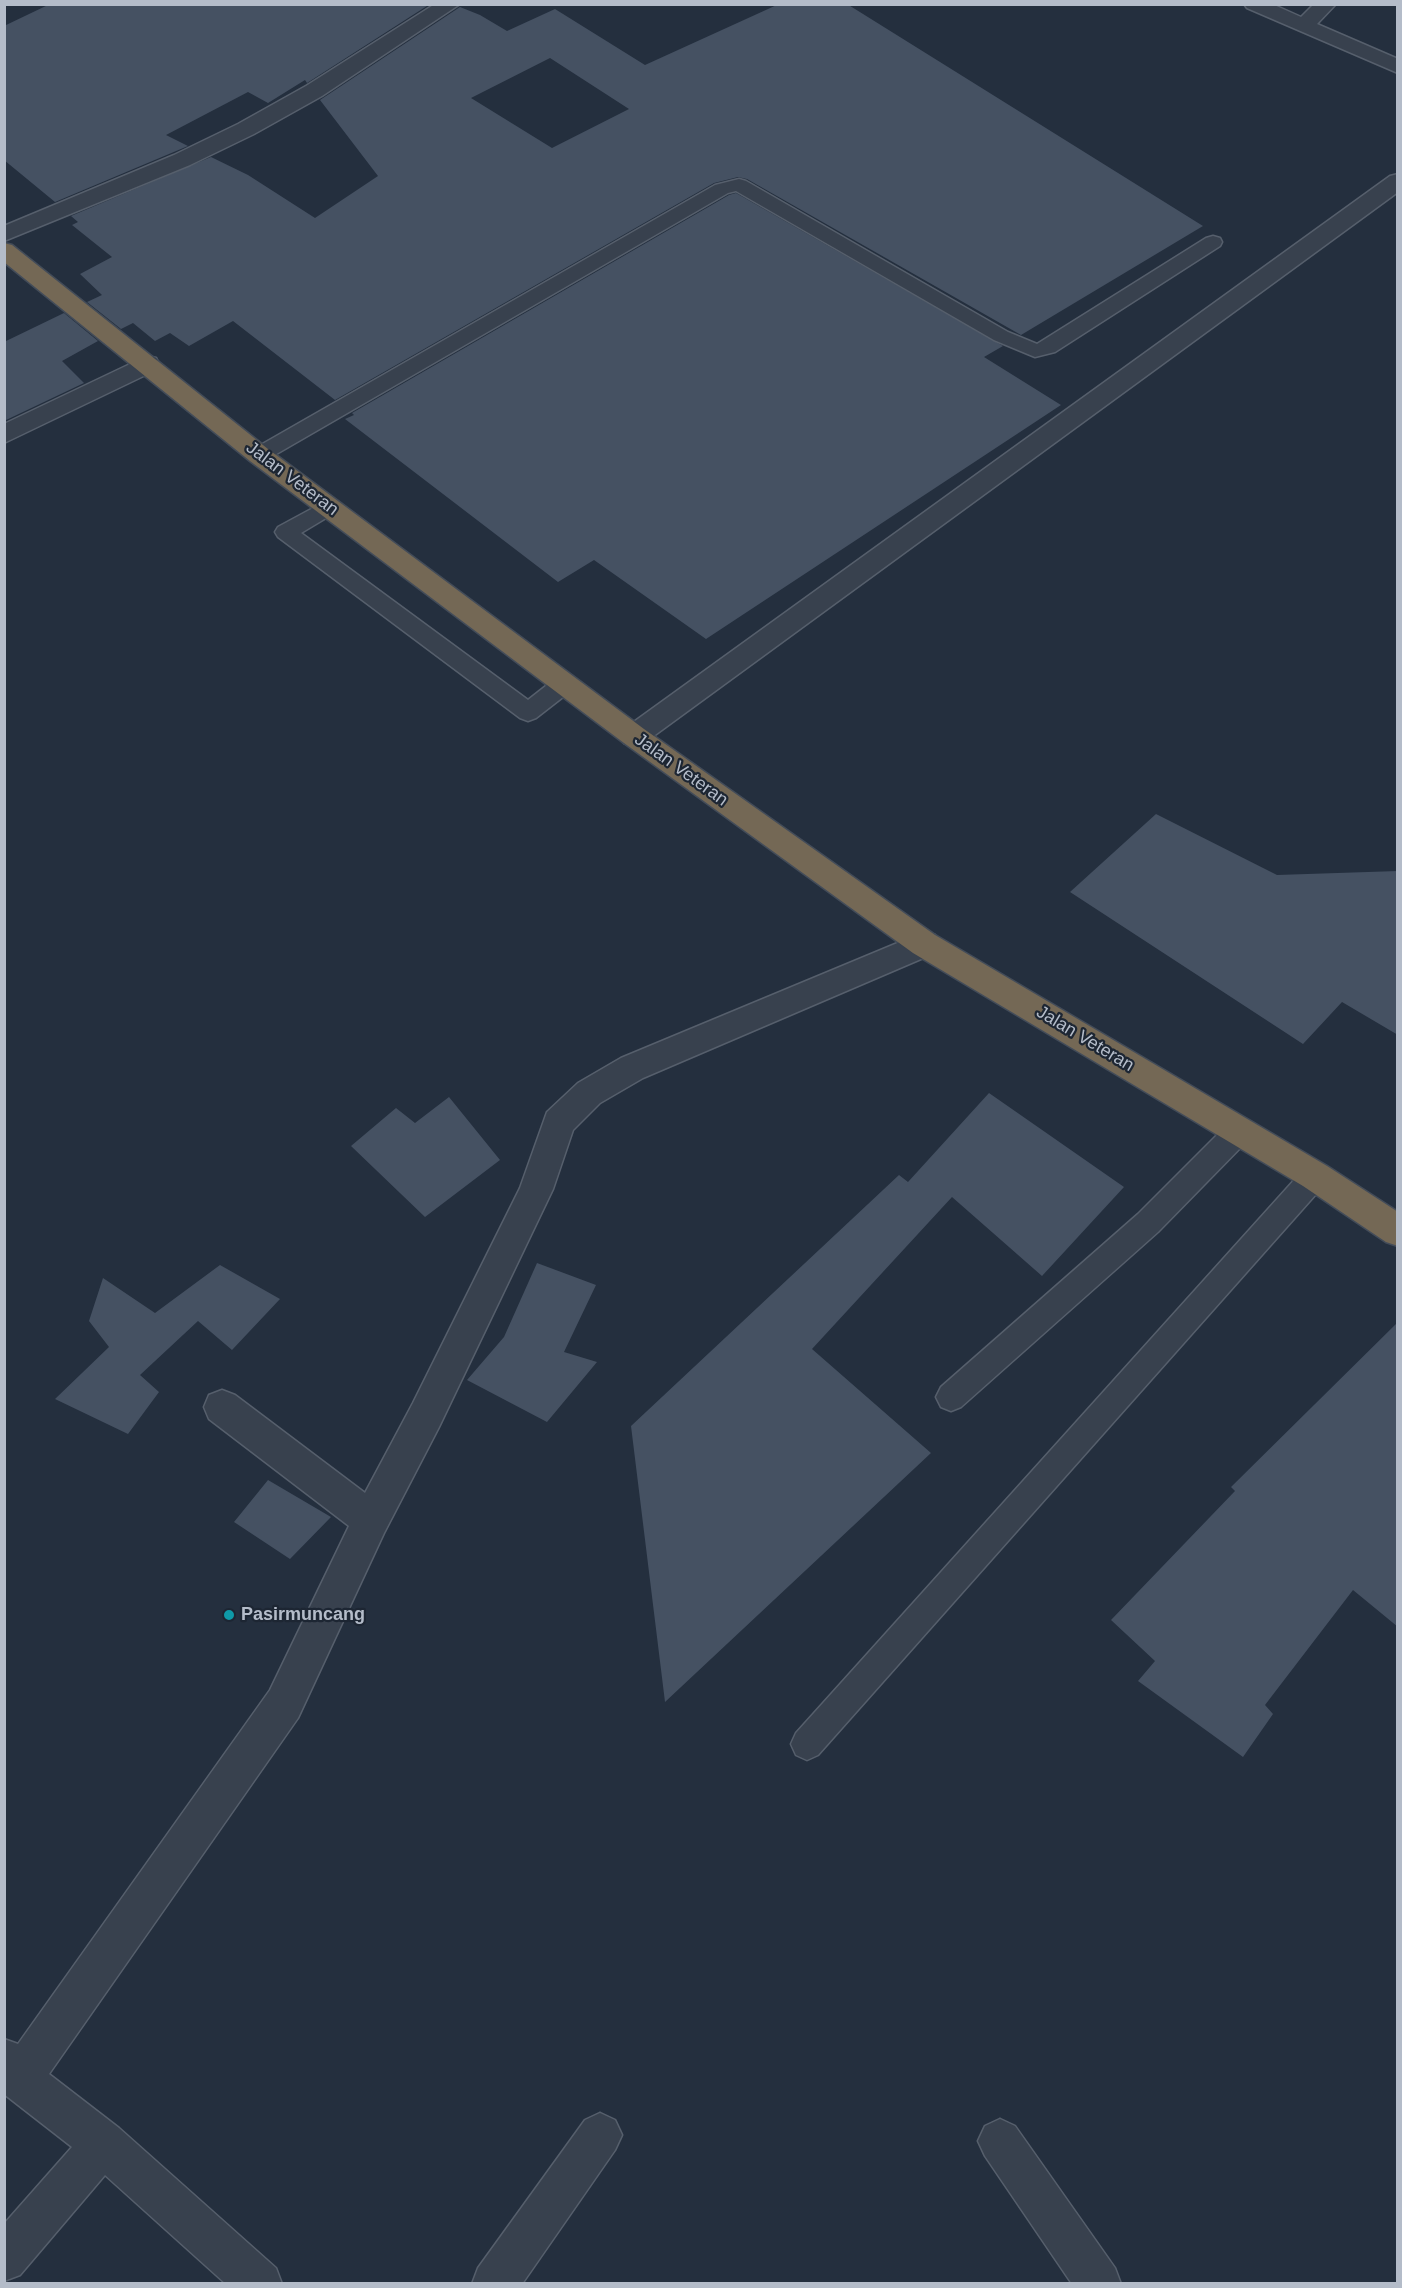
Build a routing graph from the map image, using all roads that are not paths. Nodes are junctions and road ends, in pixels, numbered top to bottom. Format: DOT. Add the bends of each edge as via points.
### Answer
graph roads {
  1 [pos="450,4"];
  2 [pos="1254,4"];
  3 [pos="1326,4"];
  4 [pos="1304,25"];
  5 [pos="1398,67"];
  6 [pos="1398,181"];
  7 [pos="1213,242"];
  8 [pos="6,249"];
  9 [pos="147,364"];
  10 [pos="4,435"];
  11 [pos="259,454"];
  12 [pos="328,507"];
  13 [pos="564,684"];
  14 [pos="634,736"];
  15 [pos="924,944"];
  16 [pos="1239,1131"];
  17 [pos="1316,1176"];
  18 [pos="1398,1231"];
  19 [pos="951,1397"];
  20 [pos="222,1407"];
  21 [pos="371,1520"];
  22 [pos="807,1744"];
  23 [pos="12,2069"];
  24 [pos="600,2135"];
  25 [pos="1000,2140"];
  26 [pos="103,2144"];
  27 [pos="4,2259"];
  28 [pos="260,2283"];
  29 [pos="494,2283"];
  30 [pos="1099,2283"];
  1 -- 8 [label="street" via="246,129"];
  2 -- 4 [label="street"];
  3 -- 4 [label="street"];
  4 -- 5 [label="street"];
  6 -- 14 [label="street"];
  7 -- 11 [label="lane" via="1048,348 1035,351 1001,336 749,189 730,187"];
  8 -- 9 [label="highway, Jalan Veteran"];
  9 -- 10 [label="street"];
  9 -- 11 [label="highway, Jalan Veteran"];
  11 -- 12 [label="highway, Jalan Veteran"];
  12 -- 13 [label="highway, Jalan Veteran"];
  12 -- 13 [label="lane" via="286,532 528,712"];
  13 -- 14 [label="highway, Jalan Veteran"];
  14 -- 15 [label="highway, Jalan Veteran"];
  15 -- 16 [label="highway, Jalan Veteran"];
  15 -- 21 [label="street" via="632,1068 589,1093 559,1122 536,1189"];
  16 -- 17 [label="highway, Jalan Veteran"];
  16 -- 19 [label="lane" via="1149,1223"];
  17 -- 18 [label="highway, Jalan Veteran"];
  17 -- 22 [label="lane"];
  20 -- 21 [label="street"];
  21 -- 23 [label="street" via="284,1704"];
  23 -- 26 [label="street"];
  24 -- 29 [label="street"];
  25 -- 30 [label="street"];
  26 -- 27 [label="street"];
  26 -- 28 [label="street"];
}
